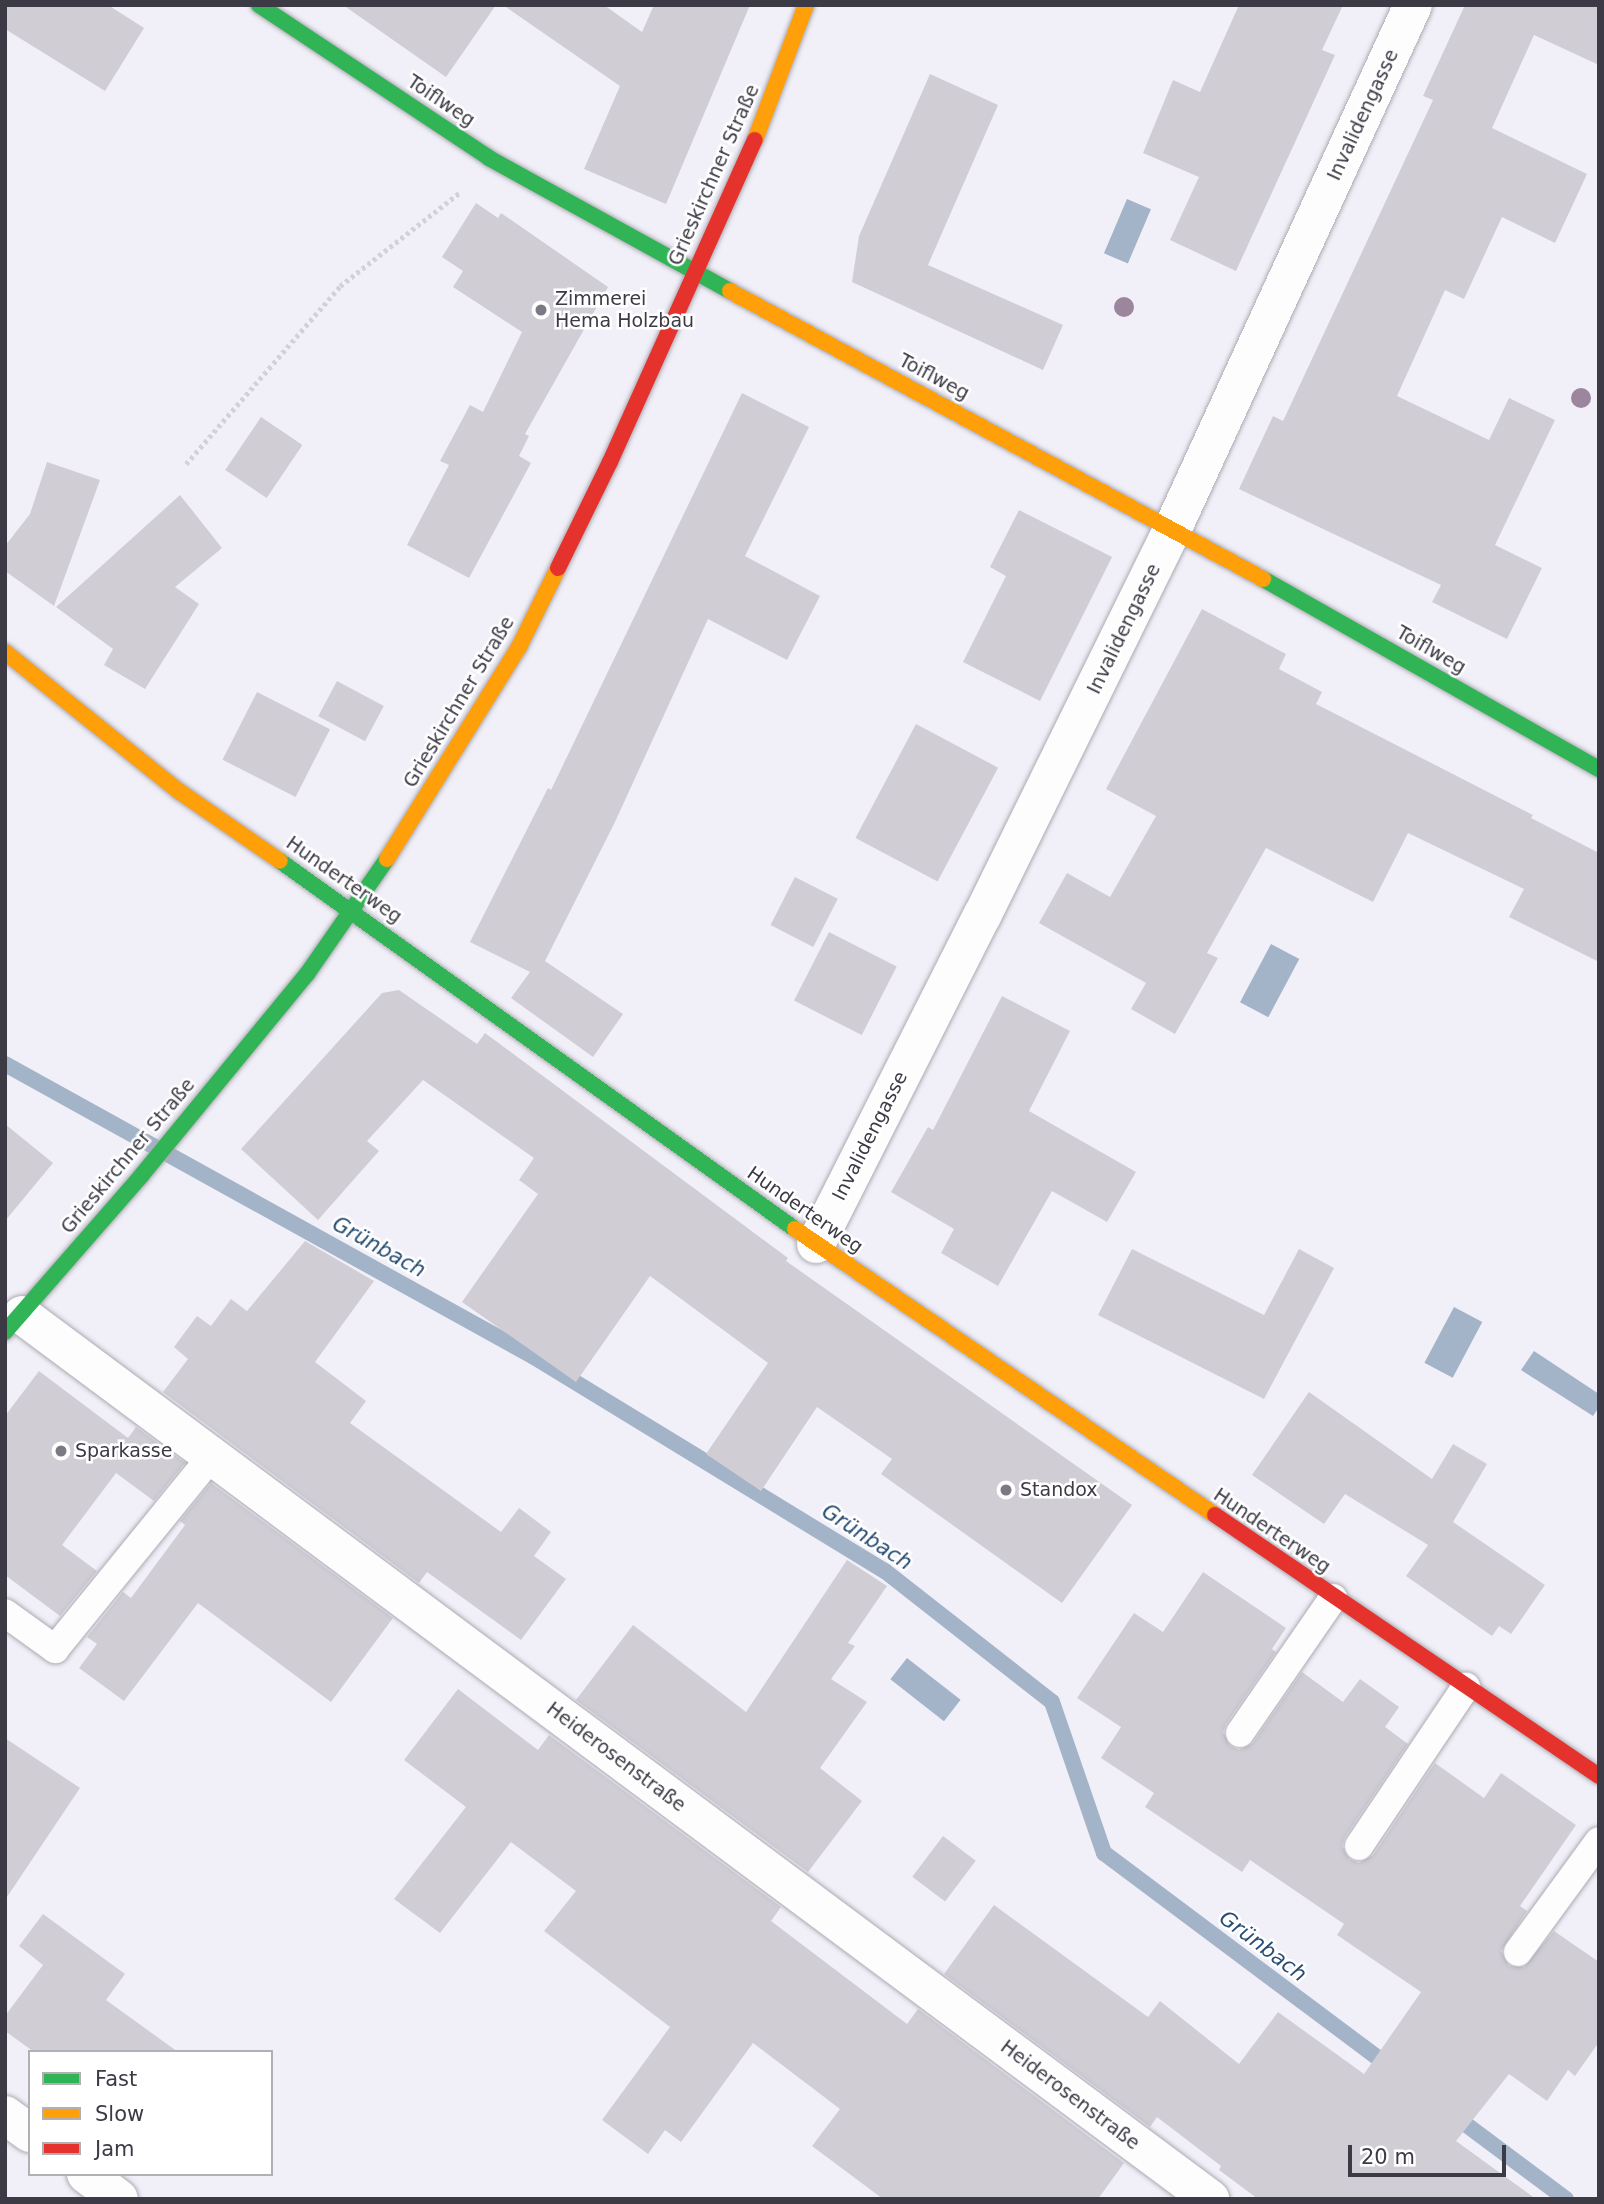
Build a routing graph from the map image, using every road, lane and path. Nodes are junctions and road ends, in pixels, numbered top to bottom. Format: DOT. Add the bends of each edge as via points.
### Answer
graph roads {
  1 [pos="259,5"];
  2 [pos="806,5"];
  3 [pos="1413,5"];
  4 [pos="489,158"];
  5 [pos="694,272"];
  6 [pos="186,464"];
  7 [pos="1173,528"];
  8 [pos="5,652"];
  9 [pos="1599,769"];
  10 [pos="353,911"];
  11 [pos="816,1244"];
  12 [pos="13,1323"];
  13 [pos="212,1456"];
  14 [pos="1334,1598"];
  15 [pos="5,1613"];
  16 [pos="1466,1687"];
  17 [pos="1240,1734"];
  18 [pos="1599,1776"];
  19 [pos="1599,1841"];
  20 [pos="1359,1846"];
  21 [pos="1518,1952"];
  22 [pos="5,2115"];
  23 [pos="28,2132"];
  24 [pos="89,2176"];
  25 [pos="119,2199"];
  26 [pos="1210,2199"];
  1 -- 4 [label="street, Toiflweg"];
  2 -- 5 [label="street, Grieskirchner Straße" via="754,142"];
  3 -- 7 [label="street, Invalidengasse"];
  4 -- 5 [label="street, Toiflweg"];
  4 -- 6 [label="path" via="455,197 340,286"];
  5 -- 7 [label="street, Toiflweg"];
  5 -- 10 [label="street, Grieskirchner Straße" via="610,462 519,647"];
  7 -- 9 [label="street, Toiflweg"];
  7 -- 11 [label="street, Invalidengasse"];
  8 -- 10 [label="street, Hunderterweg" via="180,792"];
  10 -- 11 [label="street, Hunderterweg"];
  10 -- 12 [label="street, Grieskirchner Straße" via="189,1118"];
  11 -- 14 [label="street, Hunderterweg"];
  12 -- 13 [label="street, Heiderosenstraße"];
  13 -- 15 [label="lane" via="54,1649"];
  13 -- 26 [label="street, Heiderosenstraße"];
  14 -- 16 [label="street, Hunderterweg"];
  14 -- 17 [label="lane"];
  16 -- 18 [label="street, Hunderterweg"];
  16 -- 20 [label="lane"];
  19 -- 21 [label="lane"];
  22 -- 23 [label="street"];
  24 -- 25 [label="street"];
}
